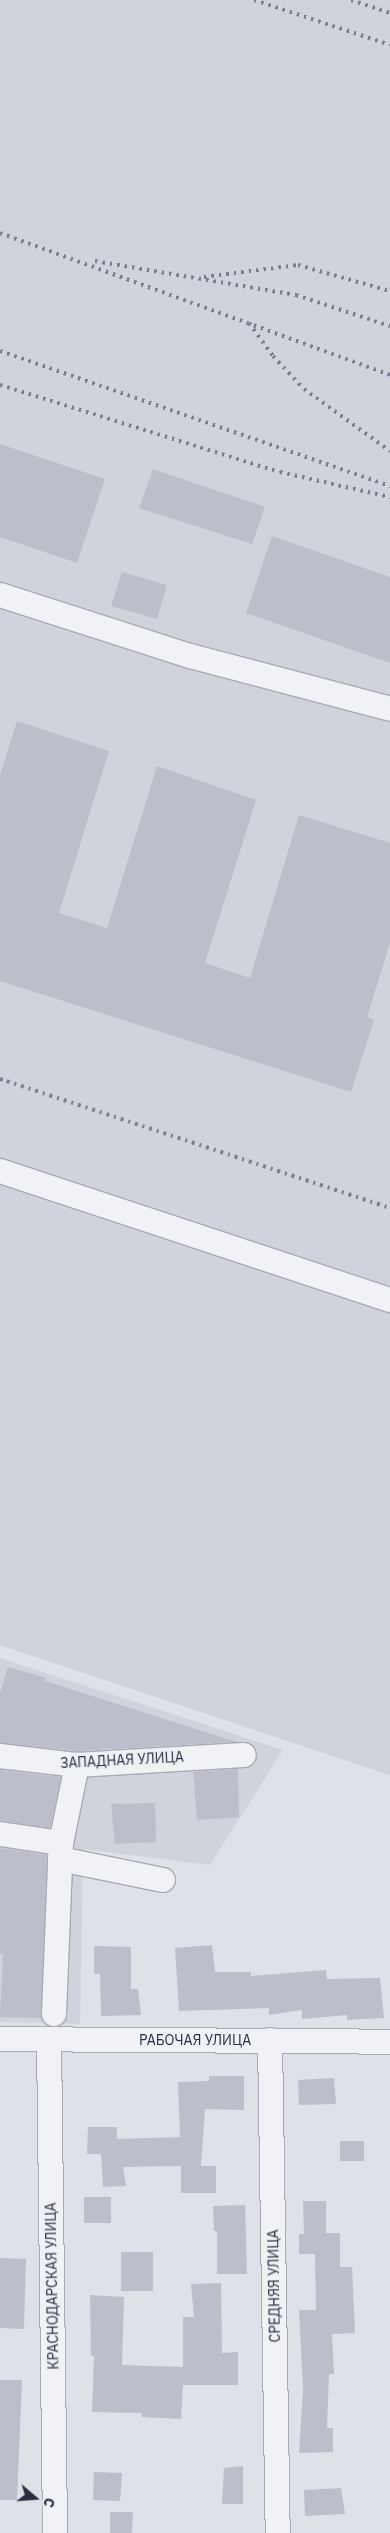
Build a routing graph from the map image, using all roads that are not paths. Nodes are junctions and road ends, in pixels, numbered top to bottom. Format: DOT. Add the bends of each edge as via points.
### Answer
graph roads {
  1 [pos="0,595"];
  2 [pos="390,709"];
  3 [pos="0,1171"];
  4 [pos="390,1300"];
  5 [pos="244,1755"];
  6 [pos="0,1756"];
  7 [pos="78,1765"];
  8 [pos="0,1834"];
  9 [pos="61,1851"];
  10 [pos="163,1880"];
  11 [pos="54,2014"];
  12 [pos="0,2039"];
  13 [pos="49,2040"];
  14 [pos="270,2040"];
  15 [pos="390,2042"];
  16 [pos="55,2533"];
  17 [pos="278,2533"];
  1 -- 2 [label="street" via="190,656"];
  3 -- 4 [label="street"];
  5 -- 7 [label="street, ЗАПАДНАЯ УЛИЦА"];
  6 -- 7 [label="street, ЗАПАДНАЯ УЛИЦА"];
  7 -- 9 [label="street"];
  8 -- 9 [label="street"];
  9 -- 10 [label="street"];
  9 -- 11 [label="street"];
  12 -- 13 [label="street, РАБОЧАЯ УЛИЦА"];
  13 -- 14 [label="street, РАБОЧАЯ УЛИЦА"];
  13 -- 16 [label="street, КРАСНОДАРСКАЯ УЛИЦА"];
  14 -- 15 [label="street, РАБОЧАЯ УЛИЦА"];
  14 -- 17 [label="street, СРЕДНЯЯ УЛИЦА"];
}
